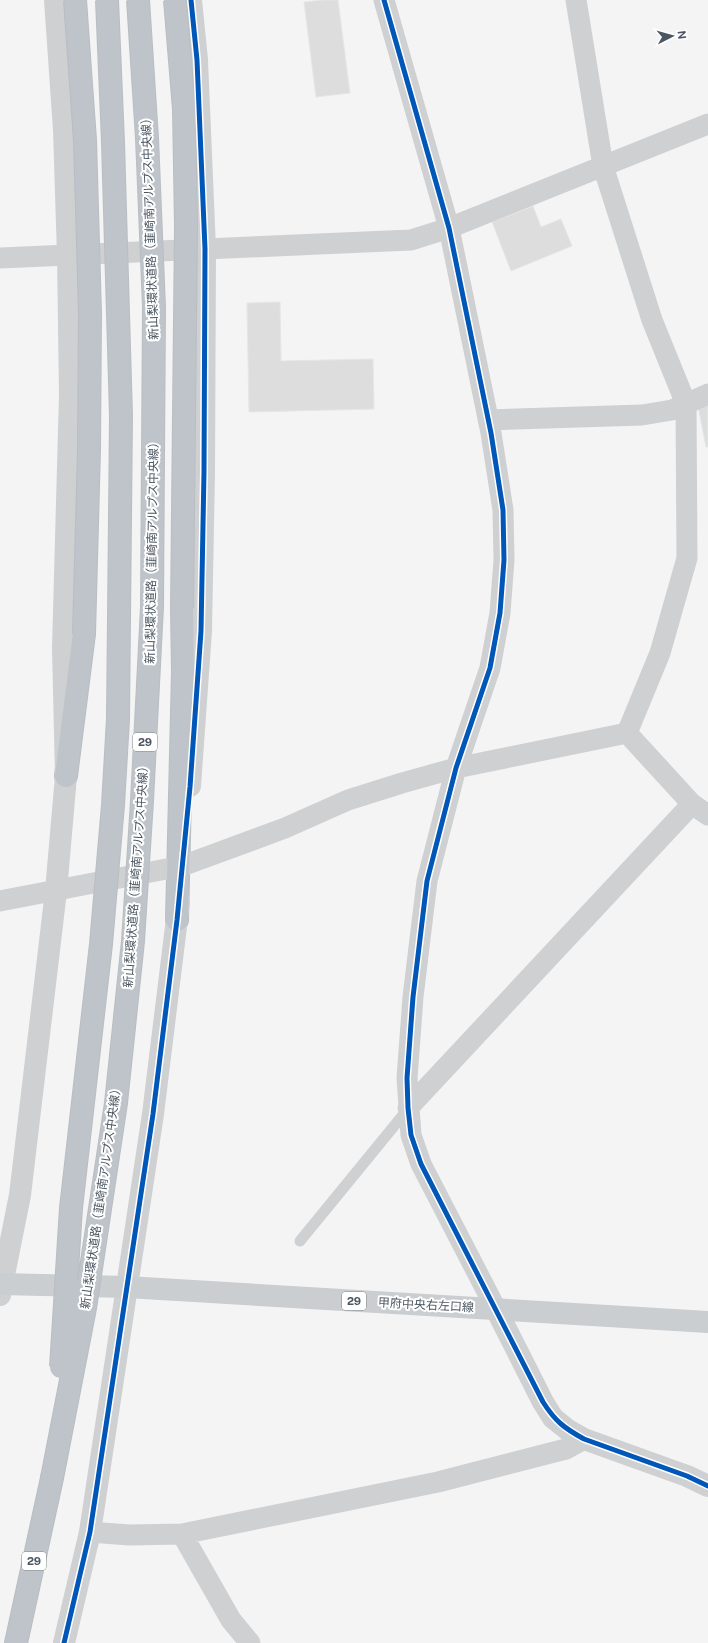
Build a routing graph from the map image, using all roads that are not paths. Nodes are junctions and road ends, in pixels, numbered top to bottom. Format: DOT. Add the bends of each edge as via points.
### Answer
graph roads {
  1 [pos="55,0"];
  2 [pos="75,0"];
  3 [pos="107,0"];
  4 [pos="138,0"];
  5 [pos="175,0"];
  6 [pos="191,0"];
  7 [pos="384,0"];
  8 [pos="576,0"];
  9 [pos="708,124"];
  10 [pos="603,166"];
  11 [pos="449,228"];
  12 [pos="205,249"];
  13 [pos="68,255"];
  14 [pos="0,258"];
  15 [pos="708,394"];
  16 [pos="686,404"];
  17 [pos="488,420"];
  18 [pos="627,733"];
  19 [pos="456,768"];
  20 [pos="66,776"];
  21 [pos="700,809"];
  22 [pos="180,867"];
  23 [pos="56,891"];
  24 [pos="0,901"];
  25 [pos="176,920"];
  26 [pos="408,1108"];
  27 [pos="300,1241"];
  28 [pos="127,1287"];
  29 [pos="1,1288"];
  30 [pos="496,1309"];
  31 [pos="708,1322"];
  32 [pos="584,1439"];
  33 [pos="52,1478"];
  34 [pos="708,1486"];
  35 [pos="90,1532"];
  36 [pos="182,1534"];
  37 [pos="16,1643"];
  38 [pos="64,1643"];
  39 [pos="250,1643"];
  1 -- 13 [label="street" via="64,130"];
  2 -- 20 [label="highway, bridge" via="85,140 90,313 89,450 84,634"];
  3 -- 33 [label="highway, 新山梨環状道路（韮崎南アルプス中央線） / 29, bridge" via="120,408 118,718 101,944 72,1208 64,1345"];
  4 -- 33 [label="highway, 新山梨環状道路（韮崎南アルプス中央線） / 29, bridge" via="154,308 152,607 142,802 133,941 116,1103 85,1308"];
  5 -- 22 [label="highway, bridge" via="184,109 186,218"];
  6 -- 12 [label="street" via="197,60"];
  7 -- 11 [label="street"];
  8 -- 10 [label="street"];
  9 -- 10 [label="street"];
  10 -- 11 [label="street"];
  10 -- 16 [label="street" via="652,320"];
  11 -- 12 [label="street" via="411,240"];
  11 -- 17 [label="street"];
  12 -- 13 [label="street"];
  12 -- 22 [label="street" via="201,631 190,787"];
  13 -- 14 [label="street"];
  13 -- 20 [label="street" via="70,394 63,648"];
  15 -- 16 [label="street"];
  16 -- 17 [label="street" via="672,410 642,415"];
  16 -- 18 [label="street" via="687,558 660,653"];
  17 -- 19 [label="street" via="503,510 504,560 500,614 490,668"];
  18 -- 19 [label="street"];
  18 -- 21 [label="street"];
  19 -- 22 [label="street" via="348,800 285,828"];
  19 -- 26 [label="street" via="427,881 413,997 407,1078"];
  20 -- 23 [label="street"];
  21 -- 26 [label="street"];
  22 -- 23 [label="street"];
  22 -- 25 [label="highway"];
  23 -- 24 [label="street"];
  23 -- 29 [label="street" via="20,1195"];
  25 -- 28 [label="street" via="153,1114"];
  26 -- 27 [label="lane"];
  26 -- 30 [label="street" via="411,1135 421,1164"];
  28 -- 29 [label="main road, 甲府中央右左口線 / 29"];
  28 -- 30 [label="main road, 甲府中央右左口線 / 29"];
  28 -- 35 [label="street"];
  30 -- 31 [label="main road, 甲府中央右左口線 / 29"];
  30 -- 32 [label="street" via="543,1402 554,1418"];
  32 -- 34 [label="street"];
  32 -- 36 [label="street" via="566,1450 438,1482"];
  33 -- 37 [label="highway, 新山梨環状道路（韮崎南アルプス中央線） / 29"];
  35 -- 36 [label="street" via="129,1535"];
  35 -- 38 [label="street"];
  36 -- 39 [label="street" via="231,1620"];
}
